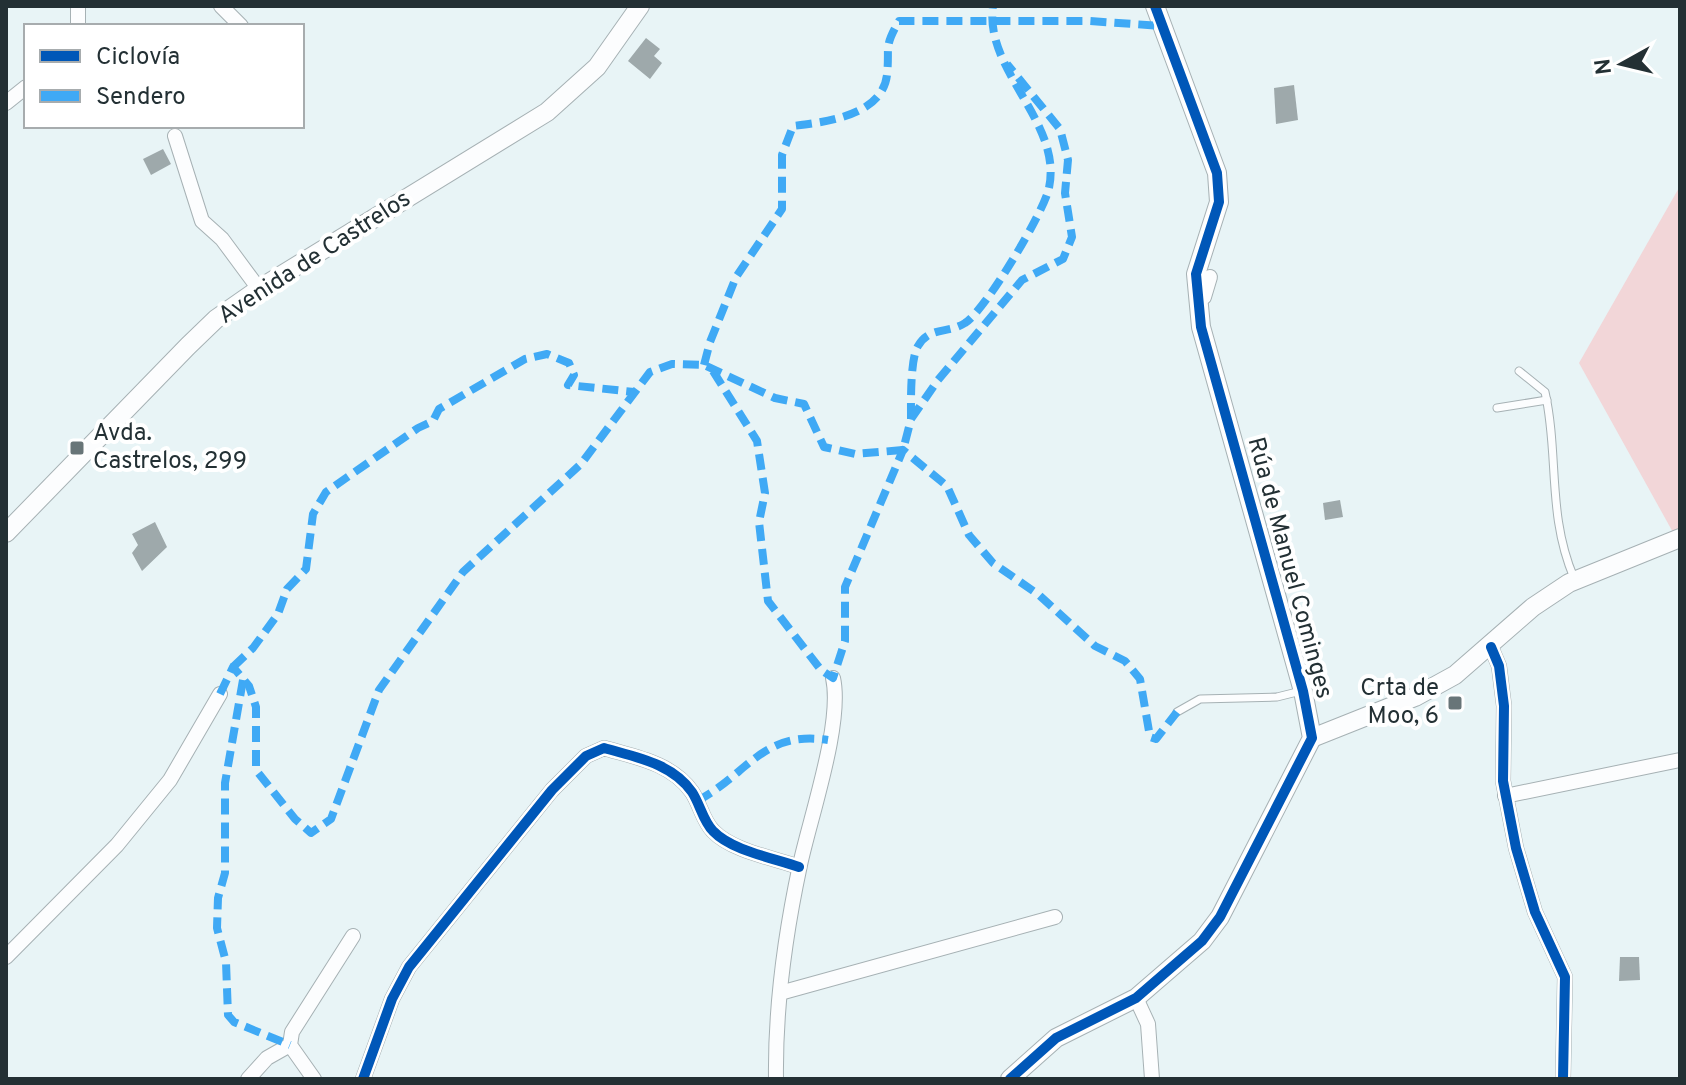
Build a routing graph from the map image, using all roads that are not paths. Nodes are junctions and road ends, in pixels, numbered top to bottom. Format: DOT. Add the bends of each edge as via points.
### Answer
graph roads {
  1 [pos="221,6"];
  2 [pos="640,6"];
  3 [pos="1155,6"];
  4 [pos="239,24"];
  5 [pos="24,89"];
  6 [pos="6,103"];
  7 [pos="175,136"];
  8 [pos="1210,277"];
  9 [pos="259,289"];
  10 [pos="1197,299"];
  11 [pos="1519,371"];
  12 [pos="1547,400"];
  13 [pos="1497,408"];
  14 [pos="6,533"];
  15 [pos="1680,538"];
  16 [pos="1575,580"];
  17 [pos="1491,647"];
  18 [pos="833,678"];
  19 [pos="1303,691"];
  20 [pos="220,694"];
  21 [pos="1177,712"];
  22 [pos="1312,738"];
  23 [pos="1680,760"];
  24 [pos="1505,796"];
  25 [pos="799,867"];
  26 [pos="1055,917"];
  27 [pos="353,936"];
  28 [pos="6,957"];
  29 [pos="780,993"];
  30 [pos="1136,998"];
  31 [pos="290,1045"];
  32 [pos="248,1079"];
  33 [pos="314,1079"];
  34 [pos="363,1079"];
  35 [pos="776,1079"];
  36 [pos="1010,1079"];
  37 [pos="1152,1079"];
  38 [pos="1563,1079"];
  1 -- 4 [label="street"];
  2 -- 9 [label="street, Avenida de Castrelos" via="597,67 547,112"];
  3 -- 10 [label="street, Rúa de Manuel Cominges" via="1220,188 1199,262"];
  5 -- 6 [label="street"];
  7 -- 9 [label="street" via="202,221"];
  8 -- 10 [label="street" via="1204,297"];
  9 -- 14 [label="street, Avenida de Castrelos" via="188,346"];
  10 -- 19 [label="street, Rúa de Manuel Cominges"];
  11 -- 12 [label="lane" via="1545,392"];
  12 -- 13 [label="lane"];
  12 -- 16 [label="lane" via="1555,502"];
  15 -- 16 [label="street"];
  16 -- 17 [label="street" via="1533,607"];
  17 -- 22 [label="street" via="1415,697"];
  17 -- 24 [label="street" via="1504,706"];
  18 -- 25 [label="street" via="836,691 828,740"];
  19 -- 21 [label="lane" via="1200,699"];
  19 -- 22 [label="street, Rúa de Manuel Cominges"];
  20 -- 28 [label="street" via="170,780 117,845"];
  22 -- 30 [label="street" via="1220,917 1202,941"];
  23 -- 24 [label="street"];
  24 -- 38 [label="street" via="1535,912 1565,977"];
  25 -- 29 [label="street"];
  25 -- 34 [label="street" via="713,831 691,791 653,762 604,748 586,756 552,790 409,967"];
  26 -- 29 [label="street"];
  27 -- 31 [label="street" via="292,1032"];
  29 -- 35 [label="street"];
  30 -- 36 [label="street" via="1056,1038"];
  30 -- 37 [label="street" via="1148,1024"];
  31 -- 32 [label="street" via="267,1058"];
  31 -- 33 [label="street"];
}
